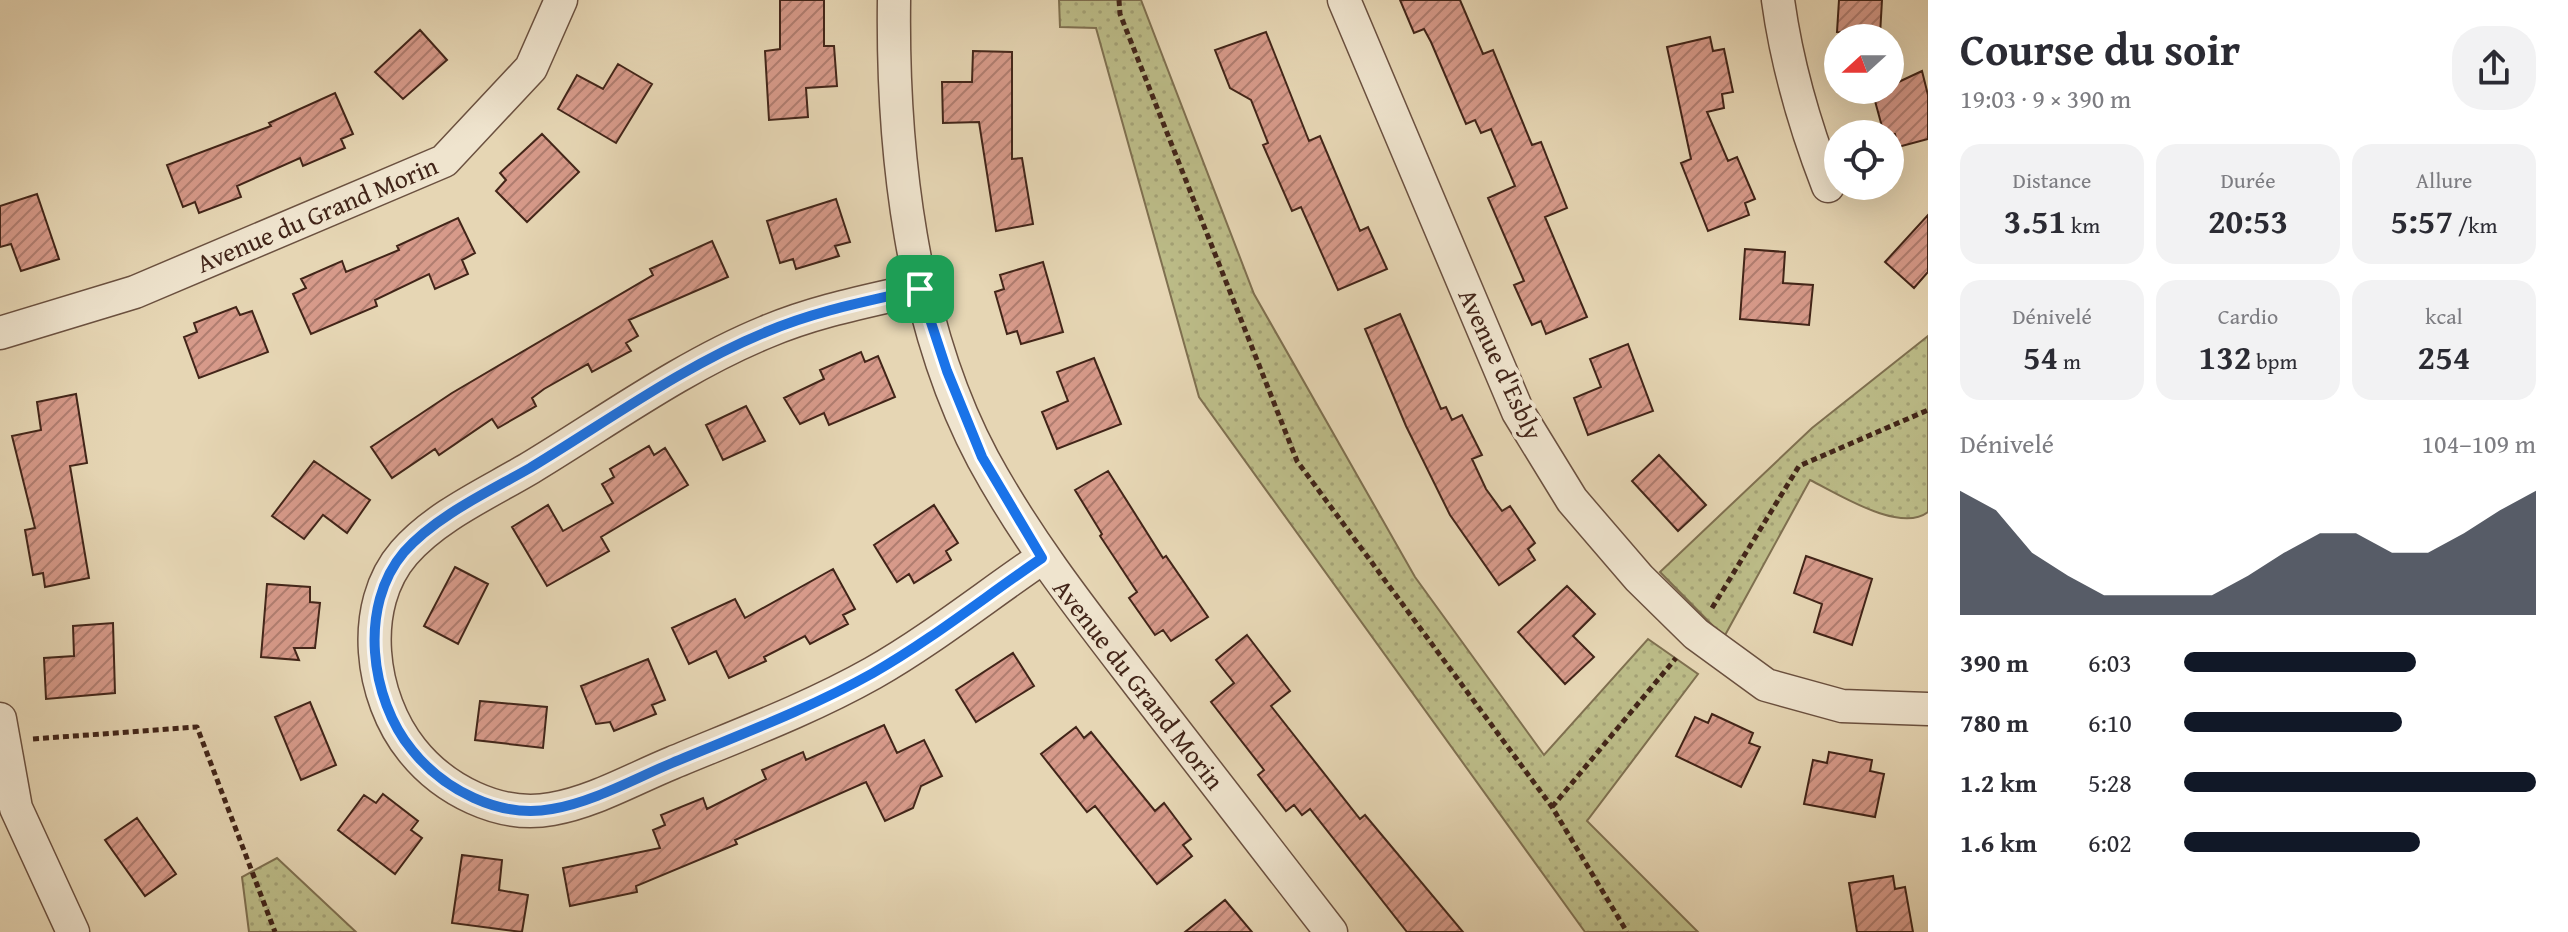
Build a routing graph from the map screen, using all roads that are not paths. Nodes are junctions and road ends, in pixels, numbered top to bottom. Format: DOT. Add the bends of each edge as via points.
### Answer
graph roads {
  1 [pos="561,0"];
  2 [pos="894,0"];
  3 [pos="1344,0"];
  4 [pos="1778,0"];
  5 [pos="1824,175"];
  6 [pos="920,289"];
  7 [pos="0,333"];
  8 [pos="1042,558"];
  9 [pos="1928,709"];
  10 [pos="2,730"];
  11 [pos="73,932"];
  12 [pos="1331,932"];
  1 -- 7 [label="street, Avenue du Grand Morin" via="531,68 444,161 135,292"];
  2 -- 6 [label="street, Avenue du Grand Morin" via="901,156"];
  3 -- 9 [label="street, Avenue d'Esbly" via="1518,412 1572,500 1696,634 1766,685 1842,706"];
  4 -- 5 [label="street" via="1790,77"];
  6 -- 8 [label="street, Avenue du Grand Morin" via="982,457"];
  6 -- 8 [label="street" via="766,332 447,517 403,553 381,593 375,643 380,688 396,730 427,768 465,795 505,808 549,810 778,719 861,679"];
  8 -- 12 [label="street, Avenue du Grand Morin"];
  10 -- 11 [label="street" via="16,808"];
}
